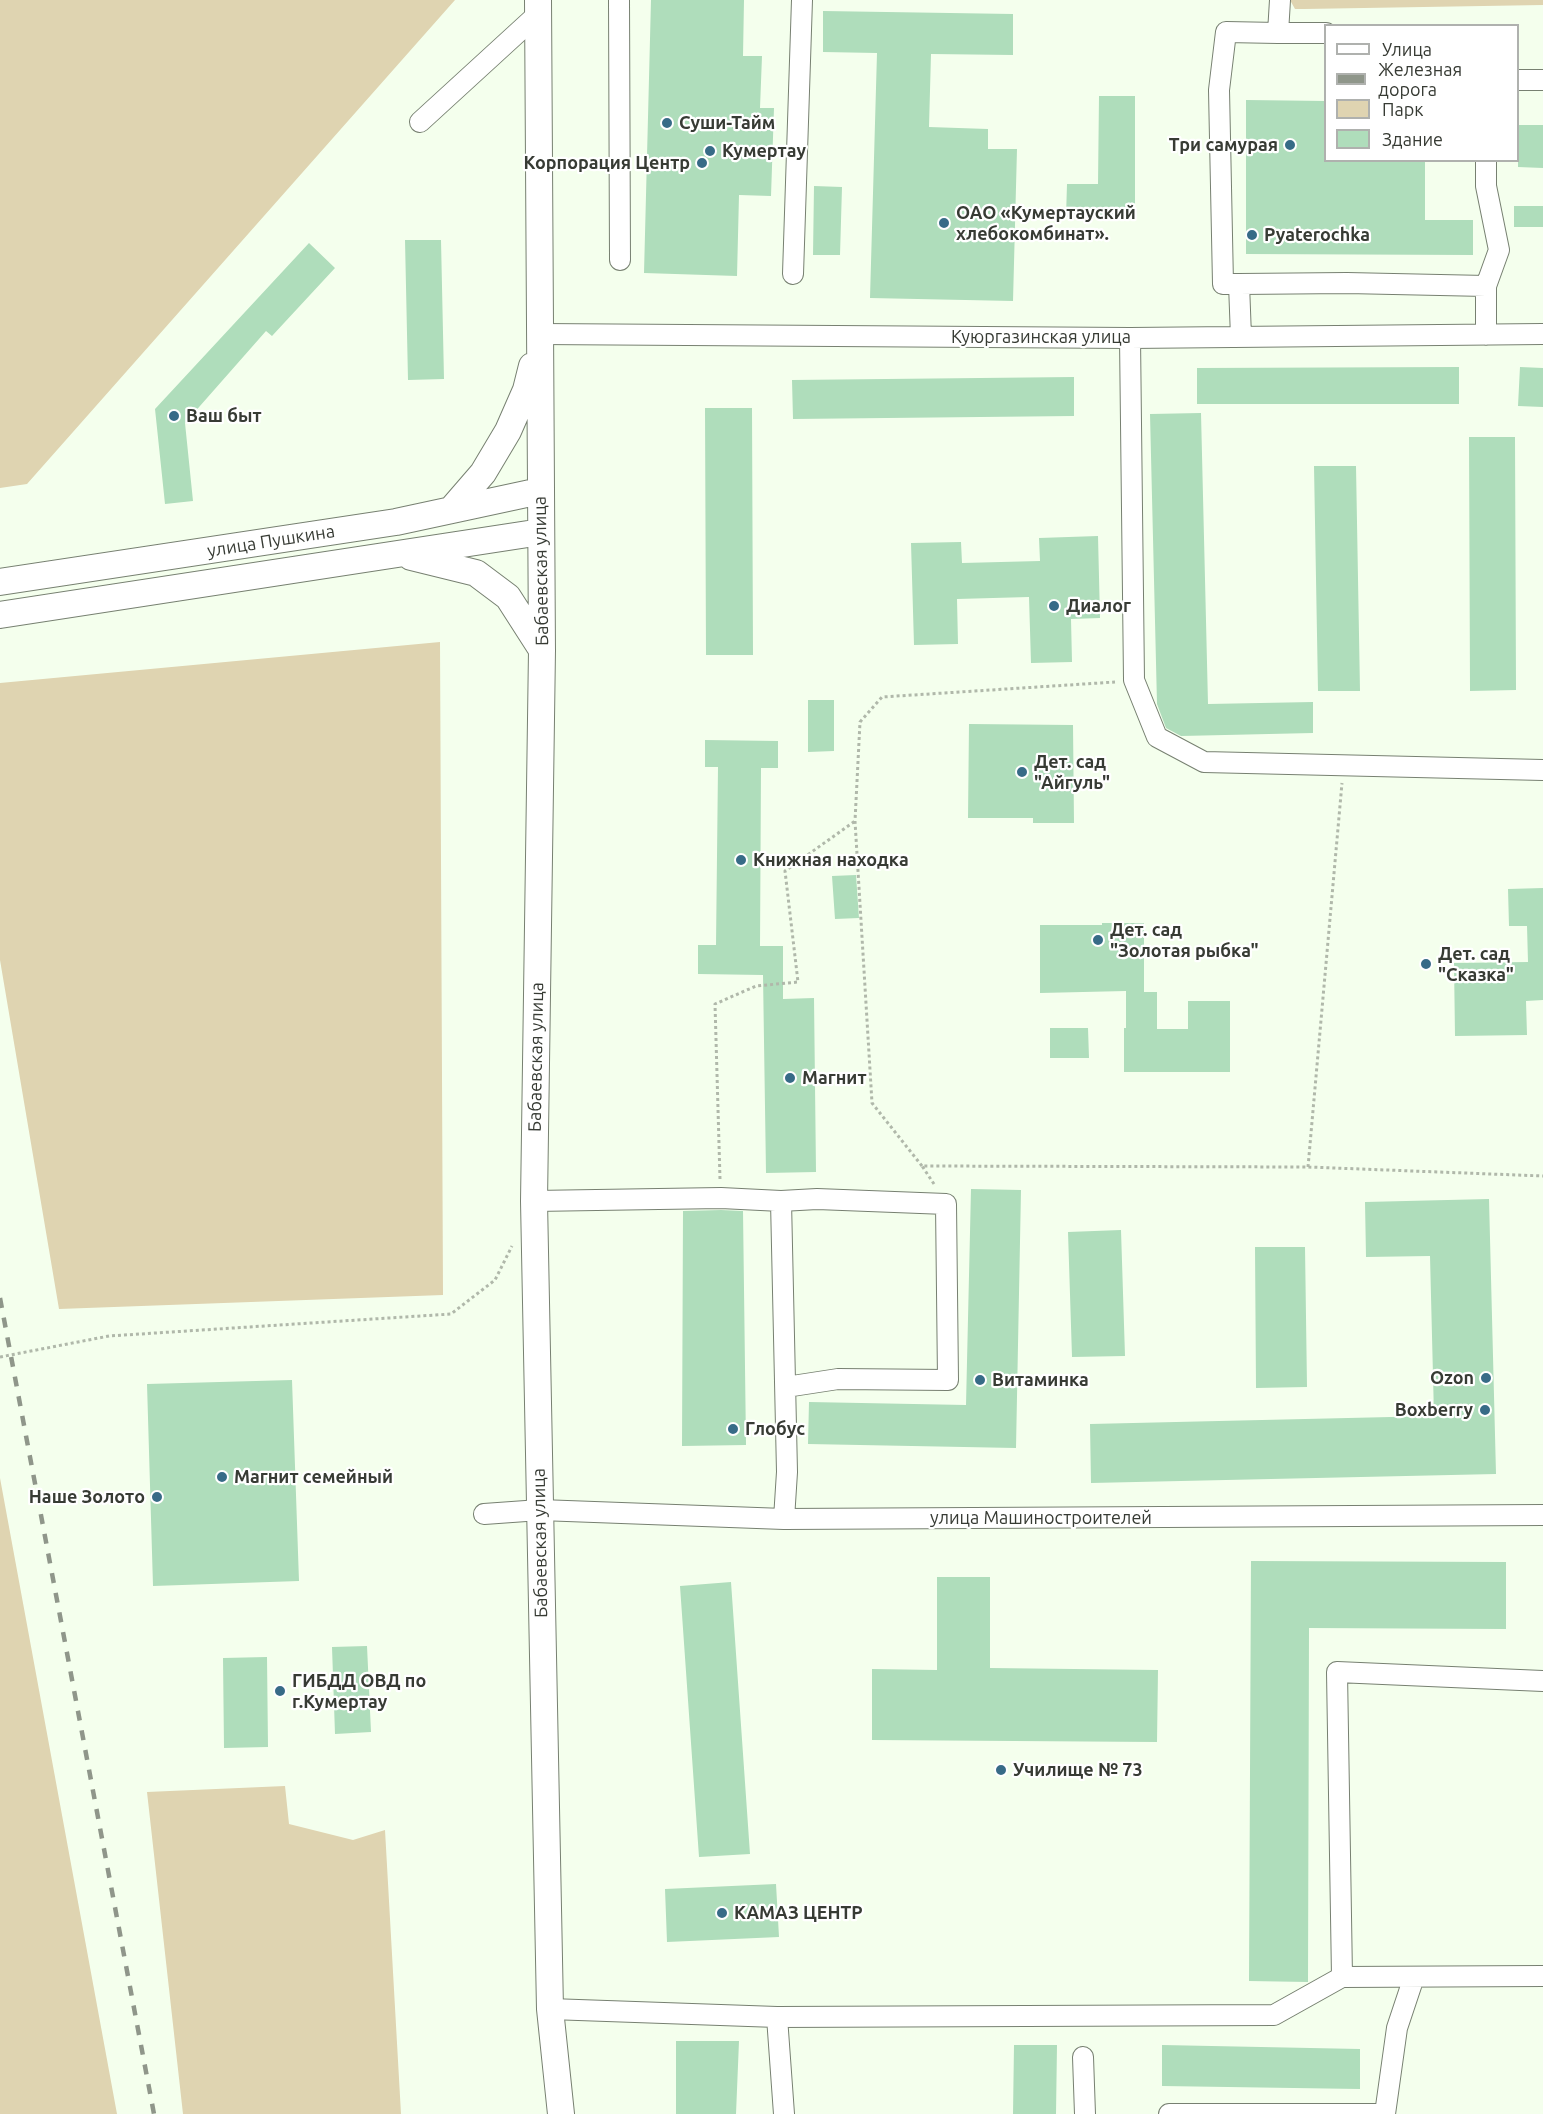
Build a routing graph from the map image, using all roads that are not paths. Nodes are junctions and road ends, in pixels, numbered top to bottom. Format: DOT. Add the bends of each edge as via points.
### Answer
graph roads {
  1 [pos="619,0"];
  2 [pos="802,0"];
  3 [pos="1280,0"];
  4 [pos="538,7"];
  5 [pos="1278,33"];
  6 [pos="1324,33"];
  7 [pos="1519,80"];
  8 [pos="1543,80"];
  9 [pos="420,122"];
  10 [pos="1486,162"];
  11 [pos="620,260"];
  12 [pos="793,274"];
  13 [pos="1239,284"];
  14 [pos="1486,286"];
  15 [pos="540,334"];
  16 [pos="1543,334"];
  17 [pos="1486,335"];
  18 [pos="1241,337"];
  19 [pos="1130,338"];
  20 [pos="540,491"];
  21 [pos="451,510"];
  22 [pos="541,532"];
  23 [pos="399,554"];
  24 [pos="0,582"];
  25 [pos="0,615"];
  26 [pos="543,650"];
  27 [pos="1543,770"];
  28 [pos="534,1201"];
  29 [pos="781,1201"];
  30 [pos="786,1387"];
  31 [pos="540,1510"];
  32 [pos="484,1514"];
  33 [pos="1543,1515"];
  34 [pos="784,1519"];
  35 [pos="1543,1681"];
  36 [pos="1543,1976"];
  37 [pos="1342,1977"];
  38 [pos="1414,1977"];
  39 [pos="549,2009"];
  40 [pos="777,2017"];
  41 [pos="1083,2057"];
  42 [pos="561,2114"];
  43 [pos="784,2114"];
  44 [pos="1084,2114"];
  45 [pos="1169,2114"];
  46 [pos="1385,2114"];
  1 -- 11 [label="street"];
  2 -- 12 [label="street"];
  3 -- 5 [label="street"];
  4 -- 9 [label="street"];
  4 -- 15 [label="main road, Бабаевская улица"];
  5 -- 6 [label="street"];
  5 -- 13 [label="street" via="1226,32 1219,90 1223,285"];
  7 -- 8 [label="street"];
  10 -- 14 [label="street" via="1486,186 1499,250"];
  13 -- 14 [label="street"];
  13 -- 18 [label="street"];
  14 -- 17 [label="street"];
  15 -- 19 [label="street, Куюргазинская улица"];
  15 -- 20 [label="main road, Бабаевская улица"];
  15 -- 21 [label="main road" via="526,390 508,431 483,473"];
  16 -- 17 [label="street, Куюргазинская улица"];
  17 -- 18 [label="street, Куюргазинская улица"];
  18 -- 19 [label="street, Куюргазинская улица"];
  19 -- 27 [label="street" via="1134,680 1157,737 1204,762"];
  20 -- 21 [label="main road, улица Пушкина"];
  20 -- 22 [label="main road, Бабаевская улица"];
  21 -- 24 [label="main road, улица Пушкина" via="396,522"];
  22 -- 23 [label="main road, улица Пушкина"];
  22 -- 26 [label="main road, Бабаевская улица"];
  23 -- 25 [label="main road, улица Пушкина"];
  23 -- 26 [label="main road" via="476,573 508,597"];
  26 -- 28 [label="main road, Бабаевская улица"];
  28 -- 29 [label="street"];
  28 -- 31 [label="main road, Бабаевская улица"];
  29 -- 30 [label="street"];
  29 -- 30 [label="street" via="946,1204 948,1380 838,1379"];
  30 -- 34 [label="street"];
  31 -- 32 [label="street, улица Машиностроителей"];
  31 -- 34 [label="street, улица Машиностроителей"];
  31 -- 39 [label="main road, Бабаевская улица"];
  33 -- 34 [label="street, улица Машиностроителей"];
  35 -- 37 [label="street" via="1337,1672"];
  36 -- 38 [label="street"];
  37 -- 38 [label="street"];
  37 -- 40 [label="street" via="1274,2015"];
  38 -- 46 [label="street" via="1398,2028"];
  39 -- 40 [label="street"];
  39 -- 42 [label="main road, Бабаевская улица"];
  40 -- 43 [label="street"];
  41 -- 44 [label="street"];
  45 -- 46 [label="street"];
}
